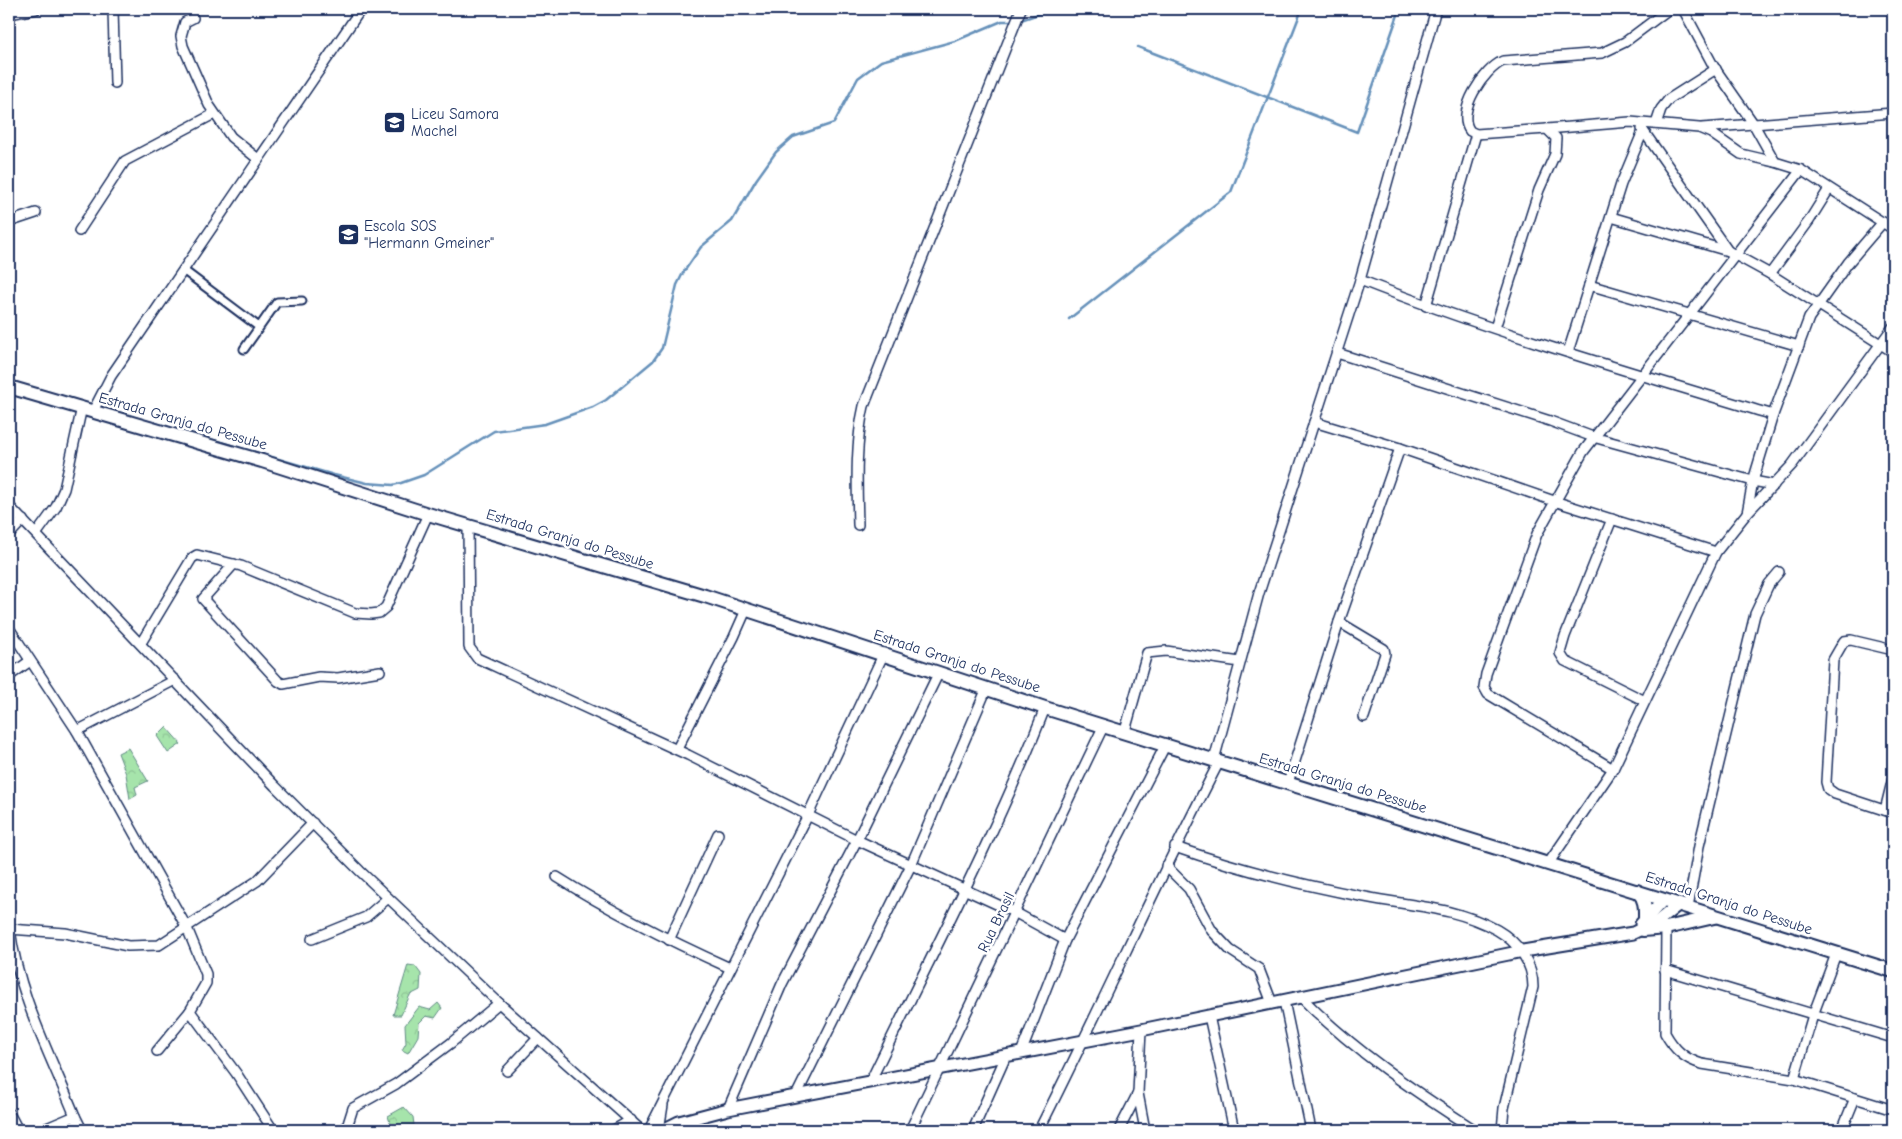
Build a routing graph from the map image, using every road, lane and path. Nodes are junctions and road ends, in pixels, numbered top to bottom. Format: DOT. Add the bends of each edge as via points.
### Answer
graph roads {
  1 [pos="36,9"];
  2 [pos="114,9"];
  3 [pos="361,9"];
  4 [pos="1021,9"];
  5 [pos="1436,9"];
  6 [pos="1669,9"];
  7 [pos="1683,9"];
  8 [pos="9,14"];
  9 [pos="193,18"];
  10 [pos="1716,69"];
  11 [pos="114,83"];
  12 [pos="1893,113"];
  13 [pos="214,114"];
  14 [pos="1637,122"];
  15 [pos="1754,123"];
  16 [pos="1656,124"];
  17 [pos="1699,128"];
  18 [pos="1547,129"];
  19 [pos="1644,131"];
  20 [pos="1476,134"];
  21 [pos="258,159"];
  22 [pos="1775,162"];
  23 [pos="1801,170"];
  24 [pos="1829,189"];
  25 [pos="36,213"];
  26 [pos="1610,217"];
  27 [pos="9,222"];
  28 [pos="1882,222"];
  29 [pos="1893,229"];
  30 [pos="79,231"];
  31 [pos="1728,251"];
  32 [pos="1736,256"];
  33 [pos="183,270"];
  34 [pos="1770,274"];
  35 [pos="1360,280"];
  36 [pos="1589,285"];
  37 [pos="302,301"];
  38 [pos="1818,305"];
  39 [pos="1426,306"];
  40 [pos="1690,315"];
  41 [pos="259,327"];
  42 [pos="1893,327"];
  43 [pos="1495,328"];
  44 [pos="1882,344"];
  45 [pos="1799,346"];
  46 [pos="244,348"];
  47 [pos="1568,352"];
  48 [pos="1893,352"];
  49 [pos="1337,353"];
  50 [pos="1641,377"];
  51 [pos="9,387"];
  52 [pos="87,409"];
  53 [pos="1773,415"];
  54 [pos="1314,422"];
  55 [pos="1593,437"];
  56 [pos="1400,448"];
  57 [pos="1753,482"];
  58 [pos="1774,485"];
  59 [pos="1554,501"];
  60 [pos="9,506"];
  61 [pos="1747,513"];
  62 [pos="428,514"];
  63 [pos="1612,519"];
  64 [pos="23,520"];
  65 [pos="468,525"];
  66 [pos="858,525"];
  67 [pos="37,533"];
  68 [pos="9,535"];
  69 [pos="1716,552"];
  70 [pos="234,564"];
  71 [pos="1779,572"];
  72 [pos="746,610"];
  73 [pos="1339,622"];
  74 [pos="10,632"];
  75 [pos="141,643"];
  76 [pos="1893,650"];
  77 [pos="884,654"];
  78 [pos="30,661"];
  79 [pos="1240,662"];
  80 [pos="380,671"];
  81 [pos="938,672"];
  82 [pos="9,676"];
  83 [pos="175,680"];
  84 [pos="987,688"];
  85 [pos="1645,701"];
  86 [pos="1046,708"];
  87 [pos="1364,717"];
  88 [pos="1104,725"];
  89 [pos="77,731"];
  90 [pos="1125,732"];
  91 [pos="1166,744"];
  92 [pos="676,750"];
  93 [pos="1216,761"];
  94 [pos="1613,769"];
  95 [pos="1893,778"];
  96 [pos="1288,783"];
  97 [pos="1889,812"];
  98 [pos="808,815"];
  99 [pos="313,823"];
  100 [pos="718,834"];
  101 [pos="857,840"];
  102 [pos="1175,847"];
  103 [pos="1548,864"];
  104 [pos="910,865"];
  105 [pos="1166,866"];
  106 [pos="557,877"];
  107 [pos="964,890"];
  108 [pos="1637,891"];
  109 [pos="388,898"];
  110 [pos="1663,900"];
  111 [pos="1683,906"];
  112 [pos="1016,913"];
  113 [pos="1714,917"];
  114 [pos="1640,927"];
  115 [pos="187,928"];
  116 [pos="1666,928"];
  117 [pos="9,929"];
  118 [pos="312,939"];
  119 [pos="669,940"];
  120 [pos="1065,940"];
  121 [pos="1522,951"];
  122 [pos="1836,954"];
  123 [pos="730,968"];
  124 [pos="1665,970"];
  125 [pos="1893,971"];
  126 [pos="1302,998"];
  127 [pos="1284,1001"];
  128 [pos="499,1002"];
  129 [pos="1272,1003"];
  130 [pos="190,1010"];
  131 [pos="1209,1016"];
  132 [pos="1813,1016"];
  133 [pos="1142,1030"];
  134 [pos="538,1038"];
  135 [pos="1893,1038"];
  136 [pos="1084,1040"];
  137 [pos="157,1051"];
  138 [pos="1021,1053"];
  139 [pos="1006,1056"];
  140 [pos="938,1070"];
  141 [pos="507,1071"];
  142 [pos="1794,1079"];
  143 [pos="870,1082"];
  144 [pos="1138,1093"];
  145 [pos="796,1096"];
  146 [pos="1854,1098"];
  147 [pos="663,1102"];
  148 [pos="728,1109"];
  149 [pos="1893,1110"];
  150 [pos="9,1113"];
  151 [pos="75,1116"];
  152 [pos="694,1119"];
  153 [pos="631,1120"];
  154 [pos="18,1130"];
  155 [pos="42,1130"];
  156 [pos="82,1130"];
  157 [pos="273,1130"];
  158 [pos="346,1130"];
  159 [pos="614,1130"];
  160 [pos="641,1130"];
  161 [pos="649,1130"];
  162 [pos="654,1130"];
  163 [pos="661,1130"];
  164 [pos="684,1130"];
  165 [pos="910,1130"];
  166 [pos="973,1130"];
  167 [pos="1038,1130"];
  168 [pos="1119,1130"];
  169 [pos="1145,1130"];
  170 [pos="1234,1130"];
  171 [pos="1311,1130"];
  172 [pos="1475,1130"];
  173 [pos="1502,1130"];
  174 [pos="1842,1130"];
  1 -- 8 [label="street"];
  2 -- 11 [label="street"];
  3 -- 21 [label="street"];
  4 -- 66 [label="street" via="864,406 856,459"];
  5 -- 35 [label="street"];
  6 -- 20 [label="street" via="1625,42 1602,53 1503,61 1494,65 1467,108 1466,126"];
  7 -- 10 [label="street"];
  9 -- 13 [label="street" via="182,28 182,46"];
  10 -- 15 [label="street"];
  10 -- 16 [label="street" via="1669,98"];
  12 -- 15 [label="street"];
  13 -- 21 [label="street" via="230,137"];
  13 -- 30 [label="street" via="125,161"];
  14 -- 16 [label="street"];
  14 -- 18 [label="street"];
  14 -- 19 [label="street"];
  15 -- 17 [label="street"];
  15 -- 22 [label="street"];
  16 -- 17 [label="street"];
  17 -- 22 [label="street" via="1741,154"];
  18 -- 20 [label="street"];
  18 -- 43 [label="street" via="1556,138 1555,154 1536,197"];
  19 -- 26 [label="street"];
  19 -- 31 [label="street"];
  20 -- 39 [label="street"];
  21 -- 33 [label="street"];
  22 -- 23 [label="street"];
  23 -- 24 [label="street"];
  23 -- 32 [label="street"];
  24 -- 28 [label="street"];
  24 -- 34 [label="street"];
  25 -- 27 [label="street"];
  26 -- 31 [label="street"];
  26 -- 36 [label="street"];
  28 -- 29 [label="street"];
  28 -- 38 [label="street"];
  31 -- 32 [label="street"];
  32 -- 34 [label="street"];
  32 -- 40 [label="street"];
  33 -- 41 [label="street"];
  33 -- 52 [label="street"];
  34 -- 38 [label="street"];
  35 -- 39 [label="street"];
  35 -- 49 [label="street"];
  36 -- 40 [label="street"];
  36 -- 47 [label="street"];
  37 -- 41 [label="street" via="276,302"];
  38 -- 44 [label="street"];
  38 -- 45 [label="street" via="1809,318"];
  39 -- 43 [label="street"];
  40 -- 45 [label="street"];
  40 -- 50 [label="street"];
  41 -- 46 [label="street"];
  42 -- 44 [label="street"];
  43 -- 47 [label="street"];
  44 -- 48 [label="street"];
  44 -- 58 [label="street"];
  45 -- 53 [label="street"];
  47 -- 50 [label="street"];
  49 -- 54 [label="street"];
  49 -- 55 [label="street"];
  50 -- 53 [label="street"];
  50 -- 55 [label="street"];
  51 -- 52 [label="main road, Estrada Granja do Pessube"];
  52 -- 62 [label="main road, Estrada Granja do Pessube"];
  52 -- 67 [label="street" via="64,489 56,507"];
  53 -- 57 [label="street"];
  54 -- 56 [label="street"];
  54 -- 79 [label="street"];
  55 -- 57 [label="street"];
  55 -- 59 [label="street"];
  56 -- 59 [label="street"];
  56 -- 73 [label="street"];
  57 -- 58 [label="street"];
  57 -- 61 [label="street"];
  58 -- 61 [label="street"];
  59 -- 63 [label="street"];
  59 -- 94 [label="street" via="1536,534 1521,573 1491,656 1484,687 1488,694"];
  60 -- 64 [label="street"];
  61 -- 69 [label="street"];
  62 -- 65 [label="main road, Estrada Granja do Pessube"];
  62 -- 70 [label="street" via="386,607 379,613 355,613"];
  63 -- 69 [label="street"];
  63 -- 85 [label="street" via="1560,653 1565,660"];
  64 -- 67 [label="street"];
  64 -- 68 [label="street"];
  65 -- 72 [label="main road, Estrada Granja do Pessube"];
  65 -- 92 [label="street" via="471,653 487,664 584,705"];
  67 -- 75 [label="street"];
  69 -- 85 [label="street"];
  70 -- 75 [label="street" via="201,555 192,558"];
  70 -- 80 [label="street" via="203,599 278,681 283,684"];
  71 -- 111 [label="street" via="1754,614"];
  72 -- 77 [label="main road, Estrada Granja do Pessube"];
  72 -- 92 [label="street"];
  73 -- 87 [label="street" via="1384,649"];
  73 -- 96 [label="street"];
  74 -- 78 [label="street"];
  75 -- 83 [label="street"];
  76 -- 97 [label="street" via="1852,640 1844,641 1838,647 1833,660 1826,782 1828,789 1835,794"];
  77 -- 81 [label="main road, Estrada Granja do Pessube"];
  77 -- 98 [label="street"];
  78 -- 82 [label="street"];
  78 -- 89 [label="street"];
  79 -- 90 [label="street" via="1166,651 1147,653"];
  79 -- 93 [label="street"];
  81 -- 84 [label="main road, Estrada Granja do Pessube"];
  81 -- 101 [label="street"];
  83 -- 89 [label="street"];
  83 -- 99 [label="street"];
  84 -- 86 [label="main road, Estrada Granja do Pessube"];
  84 -- 104 [label="street"];
  85 -- 94 [label="street"];
  86 -- 88 [label="main road, Estrada Granja do Pessube"];
  86 -- 107 [label="street"];
  88 -- 90 [label="main road, Estrada Granja do Pessube"];
  88 -- 112 [label="street, Rua Brasil"];
  89 -- 115 [label="street"];
  90 -- 91 [label="main road, Estrada Granja do Pessube"];
  91 -- 93 [label="main road, Estrada Granja do Pessube"];
  91 -- 120 [label="street"];
  92 -- 98 [label="street"];
  93 -- 96 [label="main road, Estrada Granja do Pessube"];
  93 -- 102 [label="street"];
  94 -- 103 [label="street"];
  95 -- 97 [label="street"];
  96 -- 103 [label="main road, Estrada Granja do Pessube"];
  98 -- 101 [label="street"];
  98 -- 123 [label="street"];
  99 -- 109 [label="street"];
  99 -- 115 [label="street" via="257,881"];
  100 -- 119 [label="street"];
  101 -- 104 [label="street"];
  101 -- 148 [label="street" via="782,984"];
  102 -- 105 [label="street"];
  102 -- 121 [label="street" via="1233,868 1288,882 1449,910 1499,931"];
  103 -- 108 [label="main road, Estrada Granja do Pessube"];
  104 -- 107 [label="street"];
  104 -- 145 [label="street"];
  105 -- 129 [label="street" via="1189,889 1212,931 1230,950 1259,969"];
  105 -- 136 [label="street"];
  106 -- 119 [label="street" via="599,904"];
  107 -- 112 [label="street"];
  107 -- 143 [label="street"];
  108 -- 110 [label="main road, Estrada Granja do Pessube"];
  108 -- 114 [label="main road" via="1645,903"];
  109 -- 118 [label="street" via="366,917"];
  109 -- 128 [label="street"];
  110 -- 111 [label="main road, Estrada Granja do Pessube"];
  110 -- 114 [label="street"];
  111 -- 113 [label="main road, Estrada Granja do Pessube"];
  111 -- 114 [label="street"];
  112 -- 120 [label="street"];
  112 -- 140 [label="street, Rua Brasil"];
  113 -- 116 [label="main road"];
  113 -- 122 [label="main road, Estrada Granja do Pessube"];
  114 -- 116 [label="main road"];
  114 -- 121 [label="street"];
  115 -- 117 [label="street" via="166,941 149,946 128,946 65,933"];
  115 -- 130 [label="street" via="206,974 206,983"];
  116 -- 124 [label="street"];
  117 -- 151 [label="street" via="18,973 38,1030"];
  119 -- 123 [label="street"];
  120 -- 138 [label="street"];
  121 -- 126 [label="street"];
  121 -- 173 [label="street" via="1533,975 1533,987 1504,1108"];
  122 -- 125 [label="main road, Estrada Granja do Pessube"];
  122 -- 132 [label="street"];
  123 -- 147 [label="street"];
  124 -- 132 [label="street"];
  124 -- 142 [label="street" via="1665,1033 1680,1054 1702,1064"];
  126 -- 127 [label="street"];
  126 -- 172 [label="street" via="1326,1022 1410,1088"];
  127 -- 129 [label="street"];
  127 -- 171 [label="street"];
  128 -- 134 [label="street"];
  128 -- 158 [label="street" via="396,1084 352,1108"];
  129 -- 131 [label="street"];
  130 -- 137 [label="street"];
  130 -- 157 [label="street"];
  131 -- 133 [label="street"];
  131 -- 170 [label="street"];
  132 -- 135 [label="street"];
  132 -- 142 [label="street"];
  133 -- 136 [label="street"];
  133 -- 144 [label="street"];
  134 -- 141 [label="street"];
  134 -- 153 [label="street"];
  136 -- 138 [label="street"];
  136 -- 167 [label="street"];
  138 -- 139 [label="street"];
  139 -- 140 [label="street"];
  139 -- 166 [label="street"];
  140 -- 143 [label="street"];
  140 -- 165 [label="street, Rua Brasil"];
  142 -- 146 [label="street"];
  143 -- 145 [label="street"];
  144 -- 168 [label="street"];
  144 -- 169 [label="street"];
  145 -- 148 [label="street"];
  146 -- 149 [label="street"];
  146 -- 174 [label="street"];
  147 -- 161 [label="street"];
  147 -- 163 [label="street"];
  148 -- 152 [label="street"];
  150 -- 154 [label="street"];
  151 -- 155 [label="street"];
  151 -- 156 [label="street"];
  152 -- 163 [label="street"];
  152 -- 164 [label="street"];
  153 -- 159 [label="street"];
  153 -- 160 [label="street"];
  162 -- 163 [label="street"];
}
